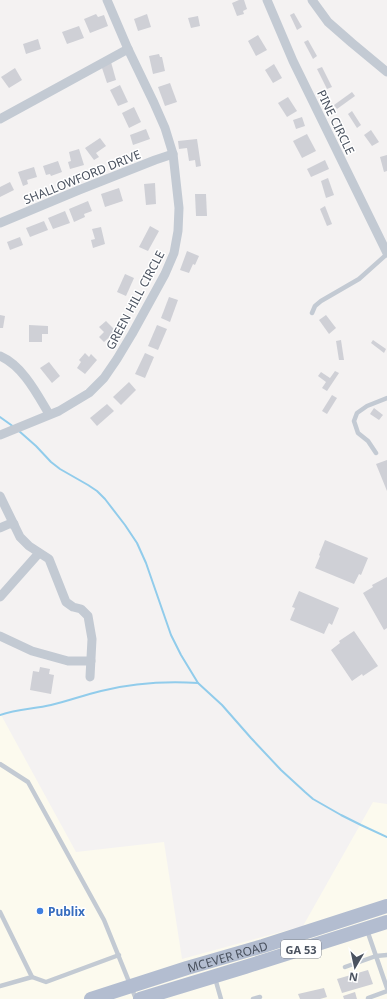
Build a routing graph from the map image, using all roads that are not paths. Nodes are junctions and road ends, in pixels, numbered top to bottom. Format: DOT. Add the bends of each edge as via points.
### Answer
graph roads {
  1 [pos="106,0"];
  2 [pos="267,0"];
  3 [pos="312,0"];
  4 [pos="128,49"];
  5 [pos="387,72"];
  6 [pos="0,119"];
  7 [pos="173,154"];
  8 [pos="0,224"];
  9 [pos="387,254"];
  10 [pos="312,313"];
  11 [pos="0,356"];
  12 [pos="387,398"];
  13 [pos="49,414"];
  14 [pos="0,435"];
  15 [pos="376,453"];
  16 [pos="0,496"];
  17 [pos="14,524"];
  18 [pos="0,528"];
  19 [pos="39,553"];
  20 [pos="0,597"];
  21 [pos="0,636"];
  22 [pos="91,661"];
  23 [pos="90,677"];
  24 [pos="0,764"];
  25 [pos="387,906"];
  26 [pos="0,912"];
  27 [pos="387,922"];
  28 [pos="367,928"];
  29 [pos="119,955"];
  30 [pos="387,955"];
  31 [pos="376,956"];
  32 [pos="345,967"];
  33 [pos="32,977"];
  34 [pos="215,977"];
  35 [pos="0,986"];
  36 [pos="131,986"];
  37 [pos="387,990"];
  38 [pos="260,997"];
  39 [pos="91,999"];
  40 [pos="136,999"];
  41 [pos="140,999"];
  42 [pos="222,999"];
  43 [pos="253,999"];
  44 [pos="368,999"];
  1 -- 4 [label="street, GREEN HILL CIRCLE"];
  2 -- 9 [label="street, PINE CIRCLE" via="293,61"];
  3 -- 5 [label="street" via="328,22"];
  4 -- 6 [label="street"];
  4 -- 7 [label="street, GREEN HILL CIRCLE" via="165,128"];
  7 -- 8 [label="street, SHALLOWFORD DRIVE"];
  7 -- 13 [label="street, GREEN HILL CIRCLE" via="179,208 178,231 174,253 165,274 125,347 104,378 89,393 60,411"];
  9 -- 10 [label="lane" via="359,279 321,301"];
  11 -- 13 [label="street" via="17,367"];
  12 -- 15 [label="lane" via="367,406 357,413 354,421 358,433 368,441"];
  13 -- 14 [label="street, GREEN HILL CIRCLE"];
  16 -- 17 [label="street"];
  17 -- 18 [label="street"];
  17 -- 19 [label="street" via="20,537"];
  19 -- 20 [label="street"];
  19 -- 22 [label="street" via="49,559 66,602 88,616 92,639"];
  21 -- 22 [label="street" via="32,651 68,661"];
  22 -- 23 [label="street"];
  24 -- 29 [label="lane" via="28,782 104,920"];
  25 -- 36 [label="main road, MCEVER ROAD / GA 53"];
  26 -- 33 [label="lane"];
  27 -- 28 [label="main road, MCEVER ROAD / GA 53"];
  28 -- 31 [label="lane"];
  28 -- 34 [label="main road, MCEVER ROAD / GA 53"];
  29 -- 33 [label="lane" via="46,982"];
  29 -- 36 [label="lane"];
  30 -- 31 [label="lane"];
  31 -- 32 [label="lane"];
  31 -- 37 [label="lane"];
  33 -- 35 [label="lane"];
  34 -- 41 [label="main road, MCEVER ROAD / GA 53"];
  34 -- 42 [label="lane"];
  36 -- 39 [label="main road, MCEVER ROAD / GA 53"];
  36 -- 40 [label="lane"];
  37 -- 44 [label="lane"];
  38 -- 43 [label="lane"];
}
